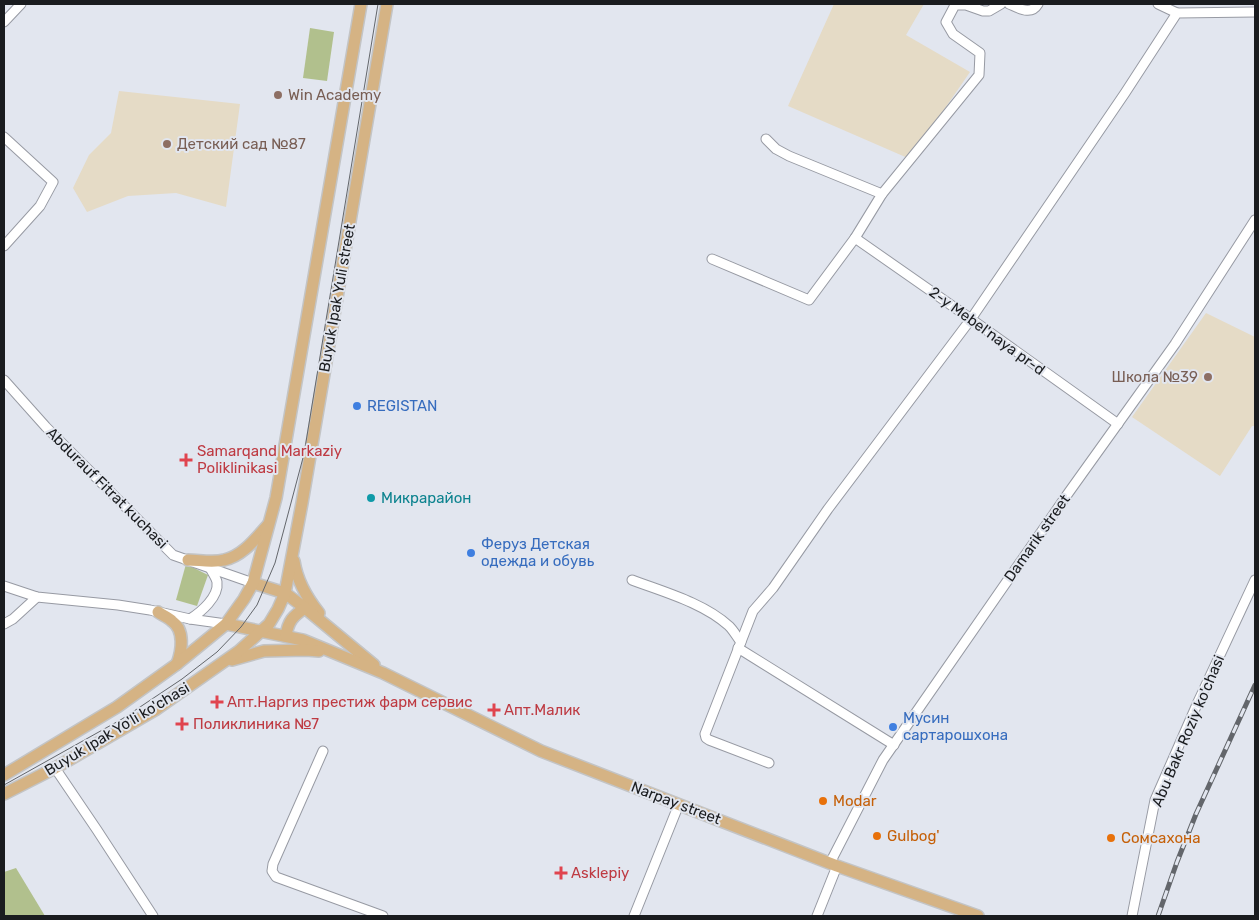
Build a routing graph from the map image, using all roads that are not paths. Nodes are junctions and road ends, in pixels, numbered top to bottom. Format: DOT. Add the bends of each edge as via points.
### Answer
graph roads {
  1 [pos="21,4"];
  2 [pos="361,4"];
  3 [pos="387,4"];
  4 [pos="1001,4"];
  5 [pos="1009,4"];
  6 [pos="1038,4"];
  7 [pos="1158,4"];
  8 [pos="1255,12"];
  9 [pos="1177,13"];
  10 [pos="4,22"];
  11 [pos="4,137"];
  12 [pos="766,139"];
  13 [pos="882,194"];
  14 [pos="1255,220"];
  15 [pos="855,238"];
  16 [pos="4,246"];
  17 [pos="712,259"];
  18 [pos="971,319"];
  19 [pos="4,380"];
  20 [pos="1118,424"];
  21 [pos="269,524"];
  22 [pos="292,554"];
  23 [pos="188,560"];
  24 [pos="210,568"];
  25 [pos="632,580"];
  26 [pos="1255,580"];
  27 [pos="253,583"];
  28 [pos="4,586"];
  29 [pos="286,593"];
  30 [pos="37,597"];
  31 [pos="306,608"];
  32 [pos="158,612"];
  33 [pos="190,619"];
  34 [pos="4,624"];
  35 [pos="226,624"];
  36 [pos="262,631"];
  37 [pos="335,632"];
  38 [pos="286,636"];
  39 [pos="740,645"];
  40 [pos="336,654"];
  41 [pos="223,662"];
  42 [pos="177,664"];
  43 [pos="383,672"];
  44 [pos="894,744"];
  45 [pos="323,751"];
  46 [pos="769,763"];
  47 [pos="55,768"];
  48 [pos="4,775"];
  49 [pos="4,794"];
  50 [pos="679,804"];
  51 [pos="834,865"];
  52 [pos="153,916"];
  53 [pos="383,916"];
  54 [pos="634,916"];
  55 [pos="817,916"];
  56 [pos="978,916"];
  57 [pos="1132,916"];
  1 -- 10 [label="street"];
  2 -- 21 [label="main road, Buyuk Ipak Yuli street"];
  3 -- 22 [label="main road, Buyuk Ipak Yuli street"];
  4 -- 13 [label="street" via="989,11 955,4 946,22 953,34 980,53 979,75"];
  5 -- 6 [label="street" via="1030,11"];
  7 -- 9 [label="street"];
  8 -- 9 [label="street"];
  9 -- 18 [label="street"];
  11 -- 16 [label="street" via="53,182 40,206"];
  12 -- 13 [label="street" via="789,156"];
  13 -- 15 [label="street"];
  14 -- 20 [label="street, Damarik street" via="1175,344"];
  15 -- 17 [label="street" via="809,300"];
  15 -- 18 [label="street, 2-y Mebel'naya pr-d"];
  18 -- 20 [label="street, 2-y Mebel'naya pr-d"];
  18 -- 39 [label="street" via="828,509 774,588 753,611"];
  19 -- 23 [label="street, Abdurauf Fitrat kuchasi" via="173,555"];
  20 -- 44 [label="street, Damarik street"];
  21 -- 23 [label="main road" via="240,553 225,560"];
  21 -- 27 [label="main road, Buyuk Ipak Yuli street"];
  22 -- 29 [label="main road, Buyuk Ipak Yuli street"];
  22 -- 37 [label="main road" via="300,585"];
  23 -- 24 [label="street, Abdurauf Fitrat kuchasi"];
  24 -- 27 [label="street, Abdurauf Fitrat kuchasi"];
  24 -- 33 [label="street" via="217,584 213,598"];
  25 -- 39 [label="street" via="717,616 731,628"];
  26 -- 57 [label="street, Abu Bakr Roziy ko'chasi" via="1155,800"];
  27 -- 29 [label="main road"];
  27 -- 35 [label="main road, Buyuk Ipak Yo'li ko'chasi"];
  28 -- 30 [label="street"];
  29 -- 31 [label="main road, Narpay street"];
  29 -- 36 [label="main road, Buyuk Ipak Yo'li ko'chasi"];
  30 -- 32 [label="street"];
  30 -- 34 [label="street"];
  31 -- 37 [label="main road, Narpay street"];
  31 -- 38 [label="main road" via="290,620"];
  32 -- 33 [label="street"];
  32 -- 42 [label="main road" via="177,625 182,645"];
  33 -- 35 [label="street"];
  35 -- 36 [label="main road, Narpay street"];
  35 -- 42 [label="main road, Buyuk Ipak Yo'li ko'chasi"];
  36 -- 38 [label="main road, Narpay street"];
  36 -- 41 [label="main road, Buyuk Ipak Yo'li ko'chasi"];
  37 -- 43 [label="main road, Narpay street"];
  38 -- 40 [label="main road, Narpay street"];
  39 -- 44 [label="street"];
  39 -- 46 [label="street" via="704,734 710,740"];
  40 -- 41 [label="main road" via="306,650 264,651"];
  40 -- 43 [label="main road, Narpay street"];
  41 -- 47 [label="main road, Buyuk Ipak Yo'li ko'chasi" via="155,710"];
  42 -- 48 [label="main road, Buyuk Ipak Yo'li ko'chasi" via="116,707"];
  43 -- 50 [label="main road, Narpay street" via="541,751"];
  44 -- 51 [label="street, Damarik street" via="883,760"];
  45 -- 53 [label="street" via="272,871 276,877"];
  47 -- 49 [label="main road, Buyuk Ipak Yo'li ko'chasi"];
  47 -- 52 [label="street"];
  50 -- 51 [label="main road, Narpay street"];
  50 -- 54 [label="street"];
  51 -- 55 [label="street, Damarik street"];
  51 -- 56 [label="main road, Narpay street"];
}
